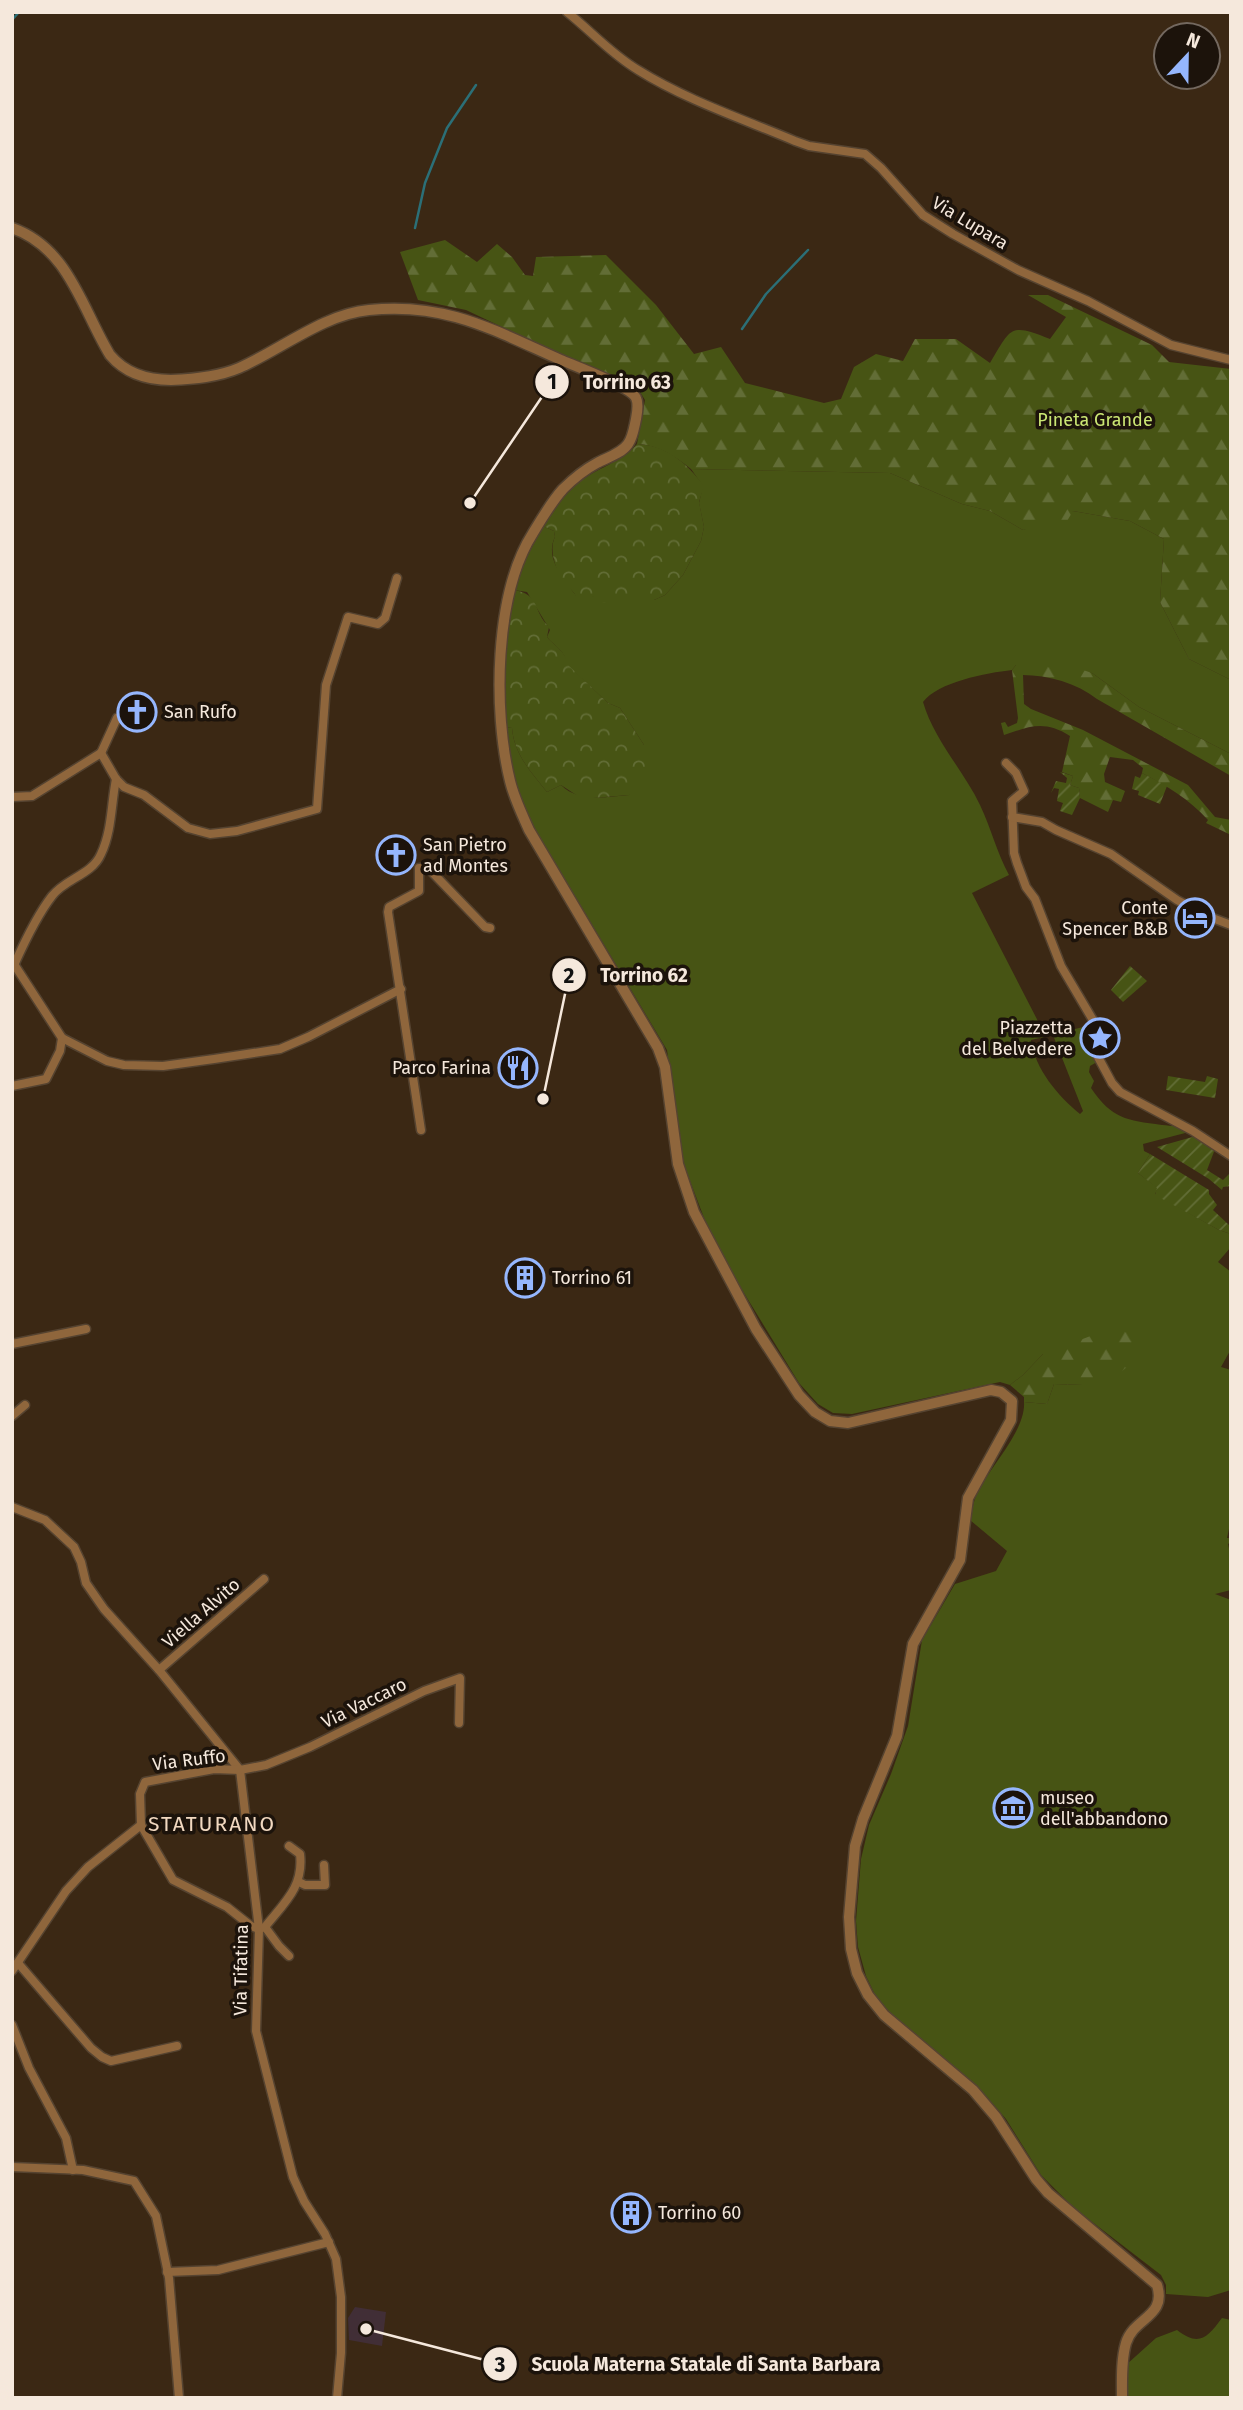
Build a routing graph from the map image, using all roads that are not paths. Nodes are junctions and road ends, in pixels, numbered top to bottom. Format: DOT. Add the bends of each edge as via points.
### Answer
graph roads {
  1 [pos="567,12"];
  2 [pos="12,228"];
  3 [pos="1231,360"];
  4 [pos="397,578"];
  5 [pos="117,718"];
  6 [pos="101,752"];
  7 [pos="1006,763"];
  8 [pos="116,779"];
  9 [pos="12,797"];
  10 [pos="1012,817"];
  11 [pos="1231,925"];
  12 [pos="490,928"];
  13 [pos="14,962"];
  14 [pos="401,989"];
  15 [pos="62,1038"];
  16 [pos="12,1086"];
  17 [pos="421,1130"];
  18 [pos="1231,1156"];
  19 [pos="86,1329"];
  20 [pos="12,1344"];
  21 [pos="25,1405"];
  22 [pos="12,1416"];
  23 [pos="12,1507"];
  24 [pos="264,1579"];
  25 [pos="159,1670"];
  26 [pos="459,1723"];
  27 [pos="240,1770"];
  28 [pos="141,1825"];
  29 [pos="289,1846"];
  30 [pos="324,1865"];
  31 [pos="299,1882"];
  32 [pos="262,1928"];
  33 [pos="289,1956"];
  34 [pos="18,1962"];
  35 [pos="12,1971"];
  36 [pos="12,2025"];
  37 [pos="177,2046"];
  38 [pos="12,2167"];
  39 [pos="73,2169"];
  40 [pos="329,2242"];
  41 [pos="167,2272"];
  42 [pos="179,2398"];
  43 [pos="337,2398"];
  44 [pos="1122,2398"];
  1 -- 3 [label="street, Via Lupara" via="637,69 695,99 809,146 865,154 923,215 1018,270 1171,345"];
  2 -- 44 [label="street" via="31,237 64,268 110,355 141,377 187,380 218,375 346,314 411,309 471,321 603,378 636,399 629,443 561,491 517,562 503,619 500,719 510,782 529,830 659,1048 678,1164 694,1212 756,1328 799,1395 830,1421 848,1423 991,1390 1012,1401 1011,1420 968,1498 960,1560 914,1644 897,1736 855,1846 849,1917 852,1949 857,1973 884,2015 973,2090 1048,2193 1157,2285 1161,2296 1154,2312 1127,2340"];
  4 -- 8 [label="street" via="379,624 348,617 326,685 317,809 210,834 188,828"];
  5 -- 6 [label="street"];
  6 -- 8 [label="street"];
  6 -- 9 [label="street" via="32,796"];
  7 -- 10 [label="street" via="1024,791 1012,799"];
  8 -- 13 [label="street" via="101,856 92,869 53,895"];
  10 -- 11 [label="street" via="1042,822 1111,854 1177,900"];
  10 -- 18 [label="street" via="1014,853 1026,887 1061,966 1100,1032 1094,1045 1112,1083"];
  12 -- 14 [label="street" via="433,870 419,868 419,891 393,904 388,912"];
  13 -- 15 [label="street"];
  14 -- 15 [label="street" via="280,1049 163,1066 107,1061"];
  14 -- 17 [label="street"];
  15 -- 16 [label="street" via="46,1079"];
  19 -- 20 [label="street"];
  21 -- 22 [label="street"];
  23 -- 25 [label="street" via="45,1520 65,1537 104,1609"];
  24 -- 25 [label="street, Viella Alvito"];
  25 -- 27 [label="street"];
  26 -- 27 [label="street, Via Vaccaro" via="460,1678 267,1765"];
  27 -- 28 [label="street, Via Ruffo" via="214,1769 145,1782 140,1794"];
  27 -- 32 [label="street, Via Tifatina"];
  28 -- 32 [label="street" via="173,1880"];
  28 -- 34 [label="street" via="66,1891"];
  29 -- 31 [label="street" via="300,1854"];
  30 -- 31 [label="street" via="325,1885"];
  31 -- 32 [label="street"];
  32 -- 33 [label="street"];
  32 -- 40 [label="street, Via Tifatina" via="256,2031 293,2177"];
  34 -- 35 [label="street"];
  34 -- 37 [label="street" via="102,2057 111,2061"];
  36 -- 39 [label="street" via="66,2138"];
  38 -- 39 [label="street"];
  39 -- 41 [label="street" via="134,2181 156,2216"];
  40 -- 41 [label="street" via="218,2270"];
  40 -- 43 [label="street, Via Tifatina" via="341,2297"];
  41 -- 42 [label="street"];
}
